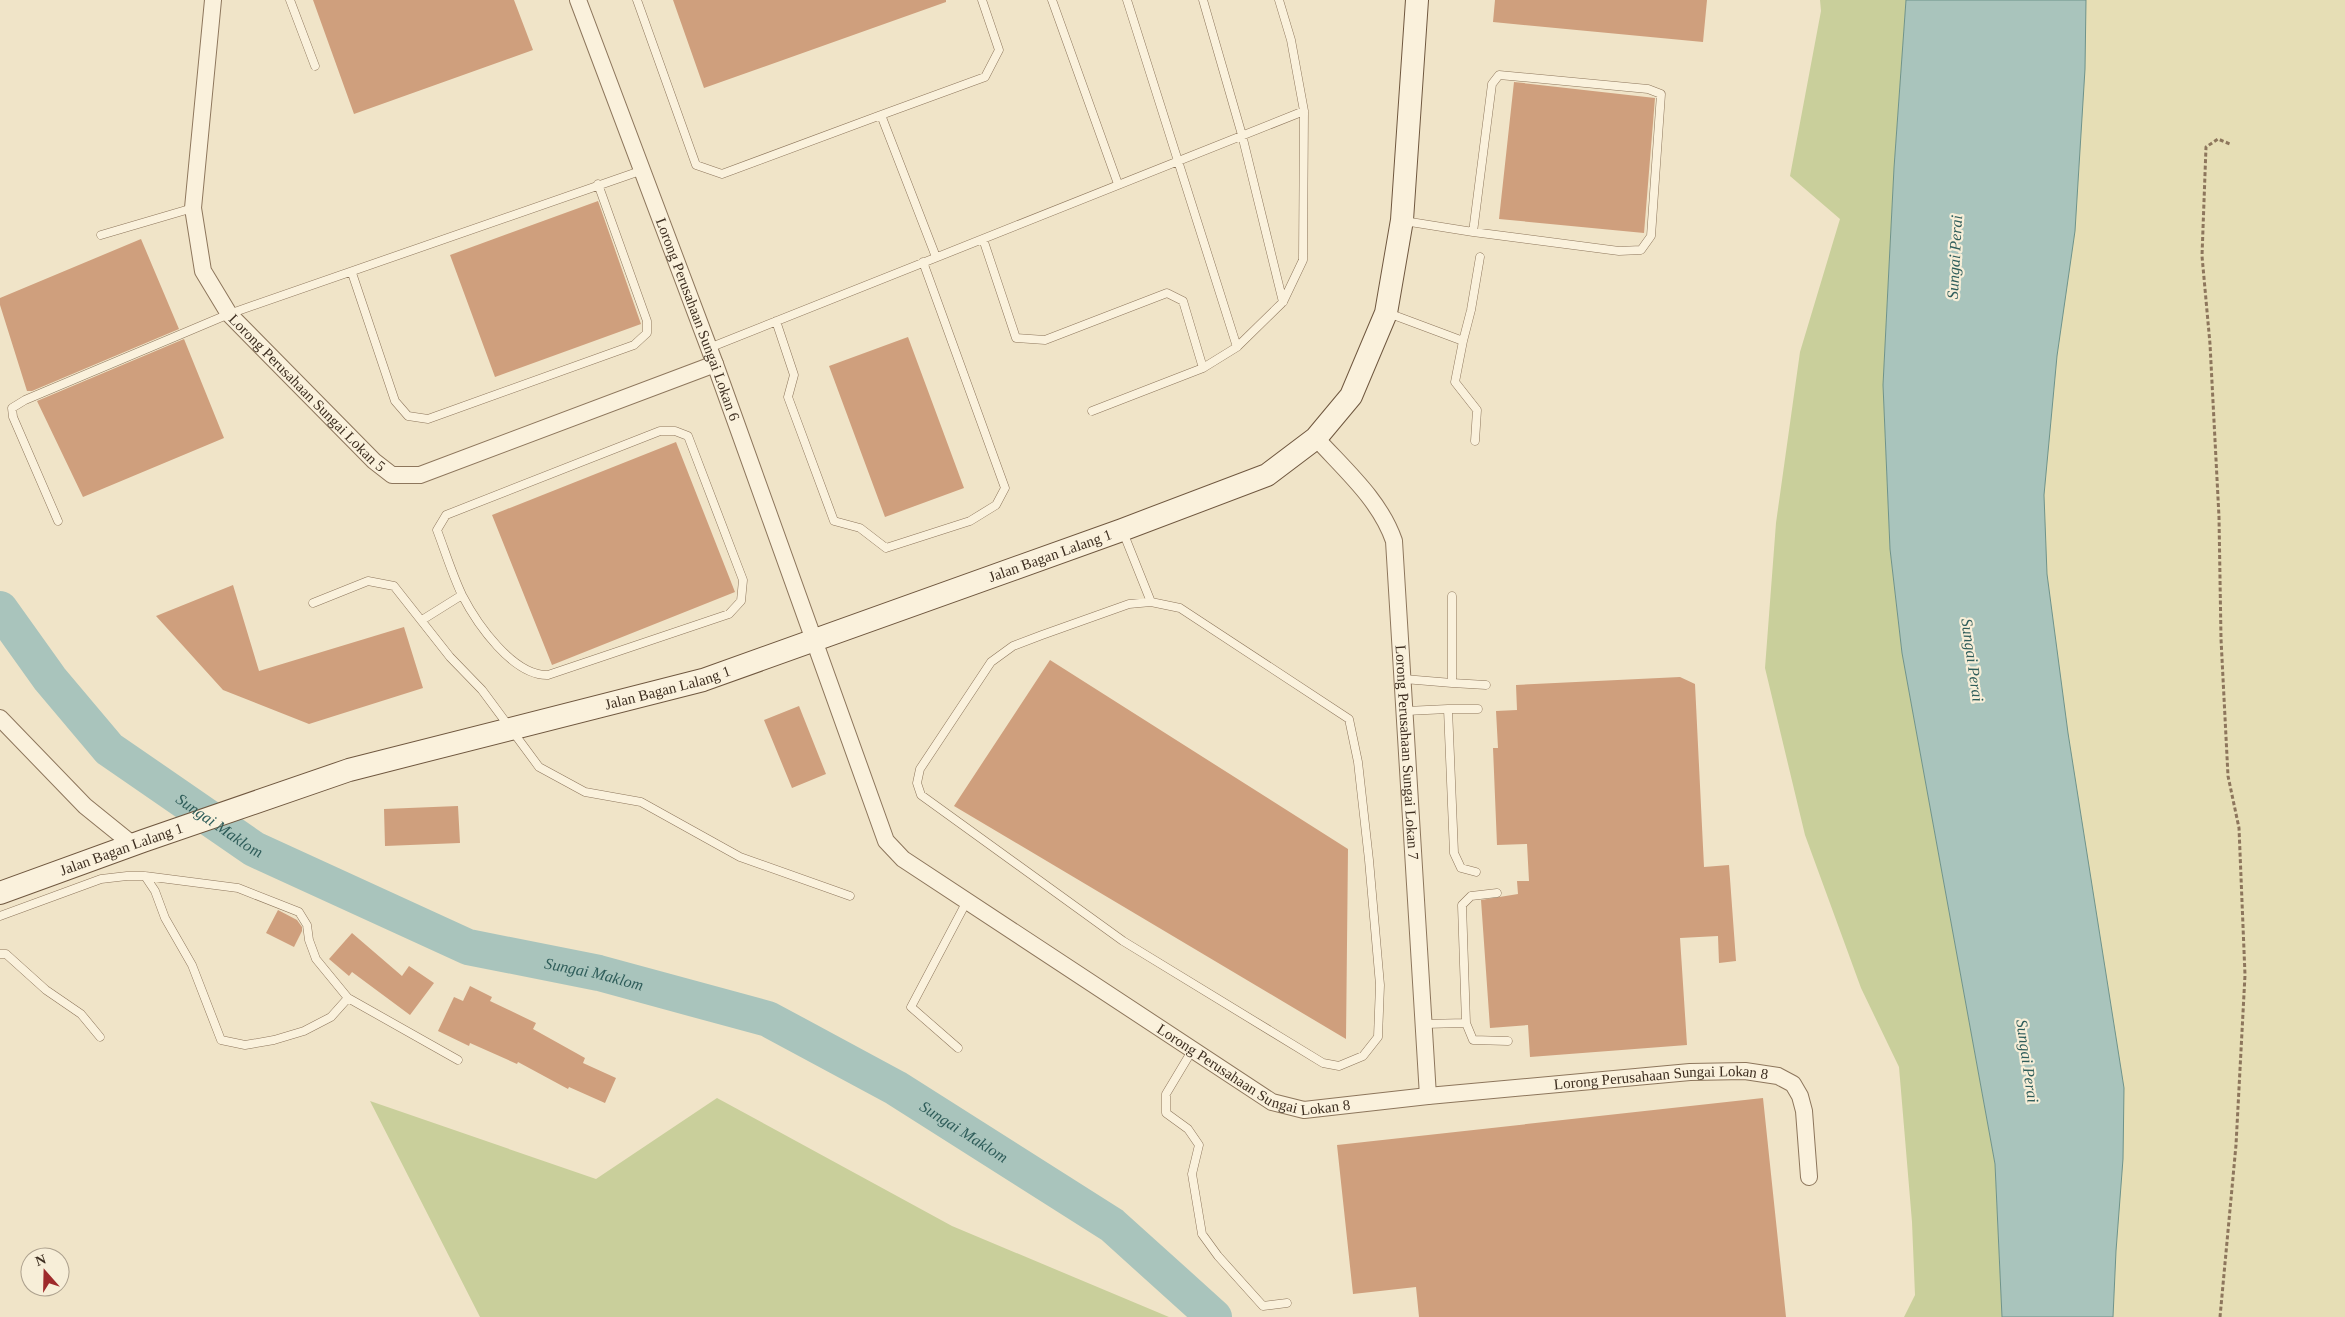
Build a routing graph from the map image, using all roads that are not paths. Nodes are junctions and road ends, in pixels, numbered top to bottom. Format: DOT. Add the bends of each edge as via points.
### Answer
graph roads {
  1 [pos="213,0"];
  2 [pos="290,0"];
  3 [pos="578,0"];
  4 [pos="637,0"];
  5 [pos="982,0"];
  6 [pos="1052,0"];
  7 [pos="1127,0"];
  8 [pos="1203,0"];
  9 [pos="1279,0"];
  10 [pos="1417,0"];
  11 [pos="315,66"];
  12 [pos="1304,111"];
  13 [pos="881,115"];
  14 [pos="1242,135"];
  15 [pos="1177,161"];
  16 [pos="643,170"];
  17 [pos="598,184"];
  18 [pos="1118,184"];
  19 [pos="193,208"];
  20 [pos="1402,220"];
  21 [pos="1473,232"];
  22 [pos="101,235"];
  23 [pos="983,239"];
  24 [pos="936,257"];
  25 [pos="1480,257"];
  26 [pos="923,262"];
  27 [pos="352,273"];
  28 [pos="1284,302"];
  29 [pos="1386,313"];
  30 [pos="229,314"];
  31 [pos="776,321"];
  32 [pos="1463,340"];
  33 [pos="1237,347"];
  34 [pos="709,348"];
  35 [pos="715,364"];
  36 [pos="1203,368"];
  37 [pos="1092,411"];
  38 [pos="1316,438"];
  39 [pos="1475,441"];
  40 [pos="58,521"];
  41 [pos="1122,530"];
  42 [pos="462,595"];
  43 [pos="1452,596"];
  44 [pos="1151,602"];
  45 [pos="313,603"];
  46 [pos="422,620"];
  47 [pos="816,640"];
  48 [pos="1404,679"];
  49 [pos="1452,683"];
  50 [pos="1486,685"];
  51 [pos="1448,709"];
  52 [pos="1478,709"];
  53 [pos="1406,711"];
  54 [pos="0,718"];
  55 [pos="512,728"];
  56 [pos="137,843"];
  57 [pos="1476,872"];
  58 [pos="145,876"];
  59 [pos="0,893"];
  60 [pos="1497,893"];
  61 [pos="850,896"];
  62 [pos="967,901"];
  63 [pos="0,916"];
  64 [pos="0,954"];
  65 [pos="348,998"];
  66 [pos="1466,1023"];
  67 [pos="1423,1024"];
  68 [pos="100,1037"];
  69 [pos="1508,1041"];
  70 [pos="958,1048"];
  71 [pos="1193,1049"];
  72 [pos="458,1060"];
  73 [pos="1428,1096"];
  74 [pos="1809,1177"];
  75 [pos="1287,1303"];
  1 -- 19 [label="street, Lorong Perusahaan Sungai Lokan 5"];
  2 -- 11 [label="lane"];
  3 -- 16 [label="street, Lorong Perusahaan Sungai Lokan 6"];
  4 -- 13 [label="lane" via="696,165 722,174"];
  5 -- 13 [label="lane" via="999,50 985,77"];
  6 -- 18 [label="lane"];
  7 -- 15 [label="lane"];
  8 -- 14 [label="lane"];
  9 -- 12 [label="lane" via="1291,40"];
  10 -- 20 [label="main road, Jalan Bagan Lalang 1"];
  12 -- 14 [label="lane"];
  12 -- 28 [label="lane" via="1303,260"];
  13 -- 24 [label="lane"];
  14 -- 15 [label="lane"];
  14 -- 28 [label="lane"];
  15 -- 18 [label="lane"];
  15 -- 33 [label="lane"];
  16 -- 17 [label="lane"];
  16 -- 34 [label="street, Lorong Perusahaan Sungai Lokan 6"];
  17 -- 27 [label="lane"];
  17 -- 27 [label="lane" via="647,321 647,333 625,349 428,419 408,416 395,401"];
  18 -- 23 [label="lane"];
  19 -- 22 [label="lane"];
  19 -- 30 [label="street, Lorong Perusahaan Sungai Lokan 5" via="204,270"];
  20 -- 21 [label="lane"];
  20 -- 29 [label="main road, Jalan Bagan Lalang 1"];
  21 -- 21 [label="lane" via="1619,251 1641,250 1651,236 1661,94 1648,89 1499,75 1492,84"];
  23 -- 24 [label="lane"];
  23 -- 36 [label="lane" via="1016,338 1045,340 1167,292 1182,301"];
  24 -- 26 [label="lane"];
  25 -- 32 [label="lane"];
  26 -- 31 [label="lane"];
  26 -- 31 [label="lane" via="1005,488 996,505 970,521 886,548 860,528 834,521 788,397 794,375"];
  27 -- 30 [label="lane"];
  28 -- 33 [label="lane"];
  29 -- 32 [label="lane"];
  29 -- 38 [label="main road, Jalan Bagan Lalang 1" via="1351,396"];
  30 -- 35 [label="street, Lorong Perusahaan Sungai Lokan 5" via="374,461 392,475 420,475"];
  30 -- 40 [label="lane" via="12,408"];
  31 -- 34 [label="lane"];
  32 -- 39 [label="lane" via="1455,382 1477,410"];
  33 -- 36 [label="lane"];
  34 -- 35 [label="street, Lorong Perusahaan Sungai Lokan 6"];
  35 -- 47 [label="street, Lorong Perusahaan Sungai Lokan 6"];
  36 -- 37 [label="lane"];
  38 -- 41 [label="main road, Jalan Bagan Lalang 1" via="1267,475"];
  38 -- 48 [label="street, Lorong Perusahaan Sungai Lokan 7" via="1388,521 1394,541"];
  41 -- 44 [label="lane"];
  41 -- 47 [label="main road, Jalan Bagan Lalang 1"];
  42 -- 42 [label="lane" via="437,530 446,515 660,431 675,431 688,436 743,580 741,601 729,614 548,675 527,671 500,650"];
  42 -- 46 [label="lane"];
  43 -- 49 [label="lane"];
  44 -- 44 [label="lane" via="1180,608 1349,720 1360,782 1380,985 1378,1037 1363,1056 1339,1066 1323,1063 1123,941 921,795 917,783 920,769 991,662 1013,646 1042,635 1129,604"];
  45 -- 46 [label="lane" via="368,581 394,586"];
  46 -- 55 [label="lane"];
  47 -- 55 [label="main road, Jalan Bagan Lalang 1" via="703,680"];
  47 -- 62 [label="street, Lorong Perusahaan Sungai Lokan 8" via="886,840 903,859"];
  48 -- 49 [label="lane"];
  48 -- 53 [label="street, Lorong Perusahaan Sungai Lokan 7"];
  49 -- 50 [label="lane"];
  51 -- 52 [label="lane"];
  51 -- 53 [label="lane"];
  51 -- 57 [label="lane" via="1454,853 1461,868"];
  53 -- 67 [label="street, Lorong Perusahaan Sungai Lokan 7"];
  54 -- 56 [label="street" via="85,806"];
  55 -- 56 [label="main road, Jalan Bagan Lalang 1" via="349,770"];
  55 -- 61 [label="lane" via="539,767 585,792 641,802 740,857"];
  56 -- 59 [label="main road, Jalan Bagan Lalang 1"];
  58 -- 63 [label="lane" via="101,879"];
  58 -- 65 [label="lane" via="238,888 299,912 307,925 316,959"];
  58 -- 65 [label="lane" via="192,965 221,1040 245,1045 304,1031 331,1017"];
  60 -- 66 [label="lane" via="1471,896 1462,905"];
  62 -- 70 [label="lane" via="911,1007"];
  62 -- 71 [label="street, Lorong Perusahaan Sungai Lokan 8"];
  64 -- 68 [label="lane" via="6,954 46,990 81,1014"];
  65 -- 72 [label="lane"];
  66 -- 67 [label="lane"];
  66 -- 69 [label="lane" via="1473,1040"];
  67 -- 73 [label="street, Lorong Perusahaan Sungai Lokan 7"];
  71 -- 73 [label="street, Lorong Perusahaan Sungai Lokan 8" via="1272,1102 1304,1110"];
  71 -- 75 [label="lane" via="1166,1094 1166,1113 1188,1129 1199,1145 1192,1174 1202,1234 1262,1306"];
  73 -- 74 [label="street, Lorong Perusahaan Sungai Lokan 8" via="1690,1072 1745,1071 1778,1076 1794,1084 1800,1096"];
}
